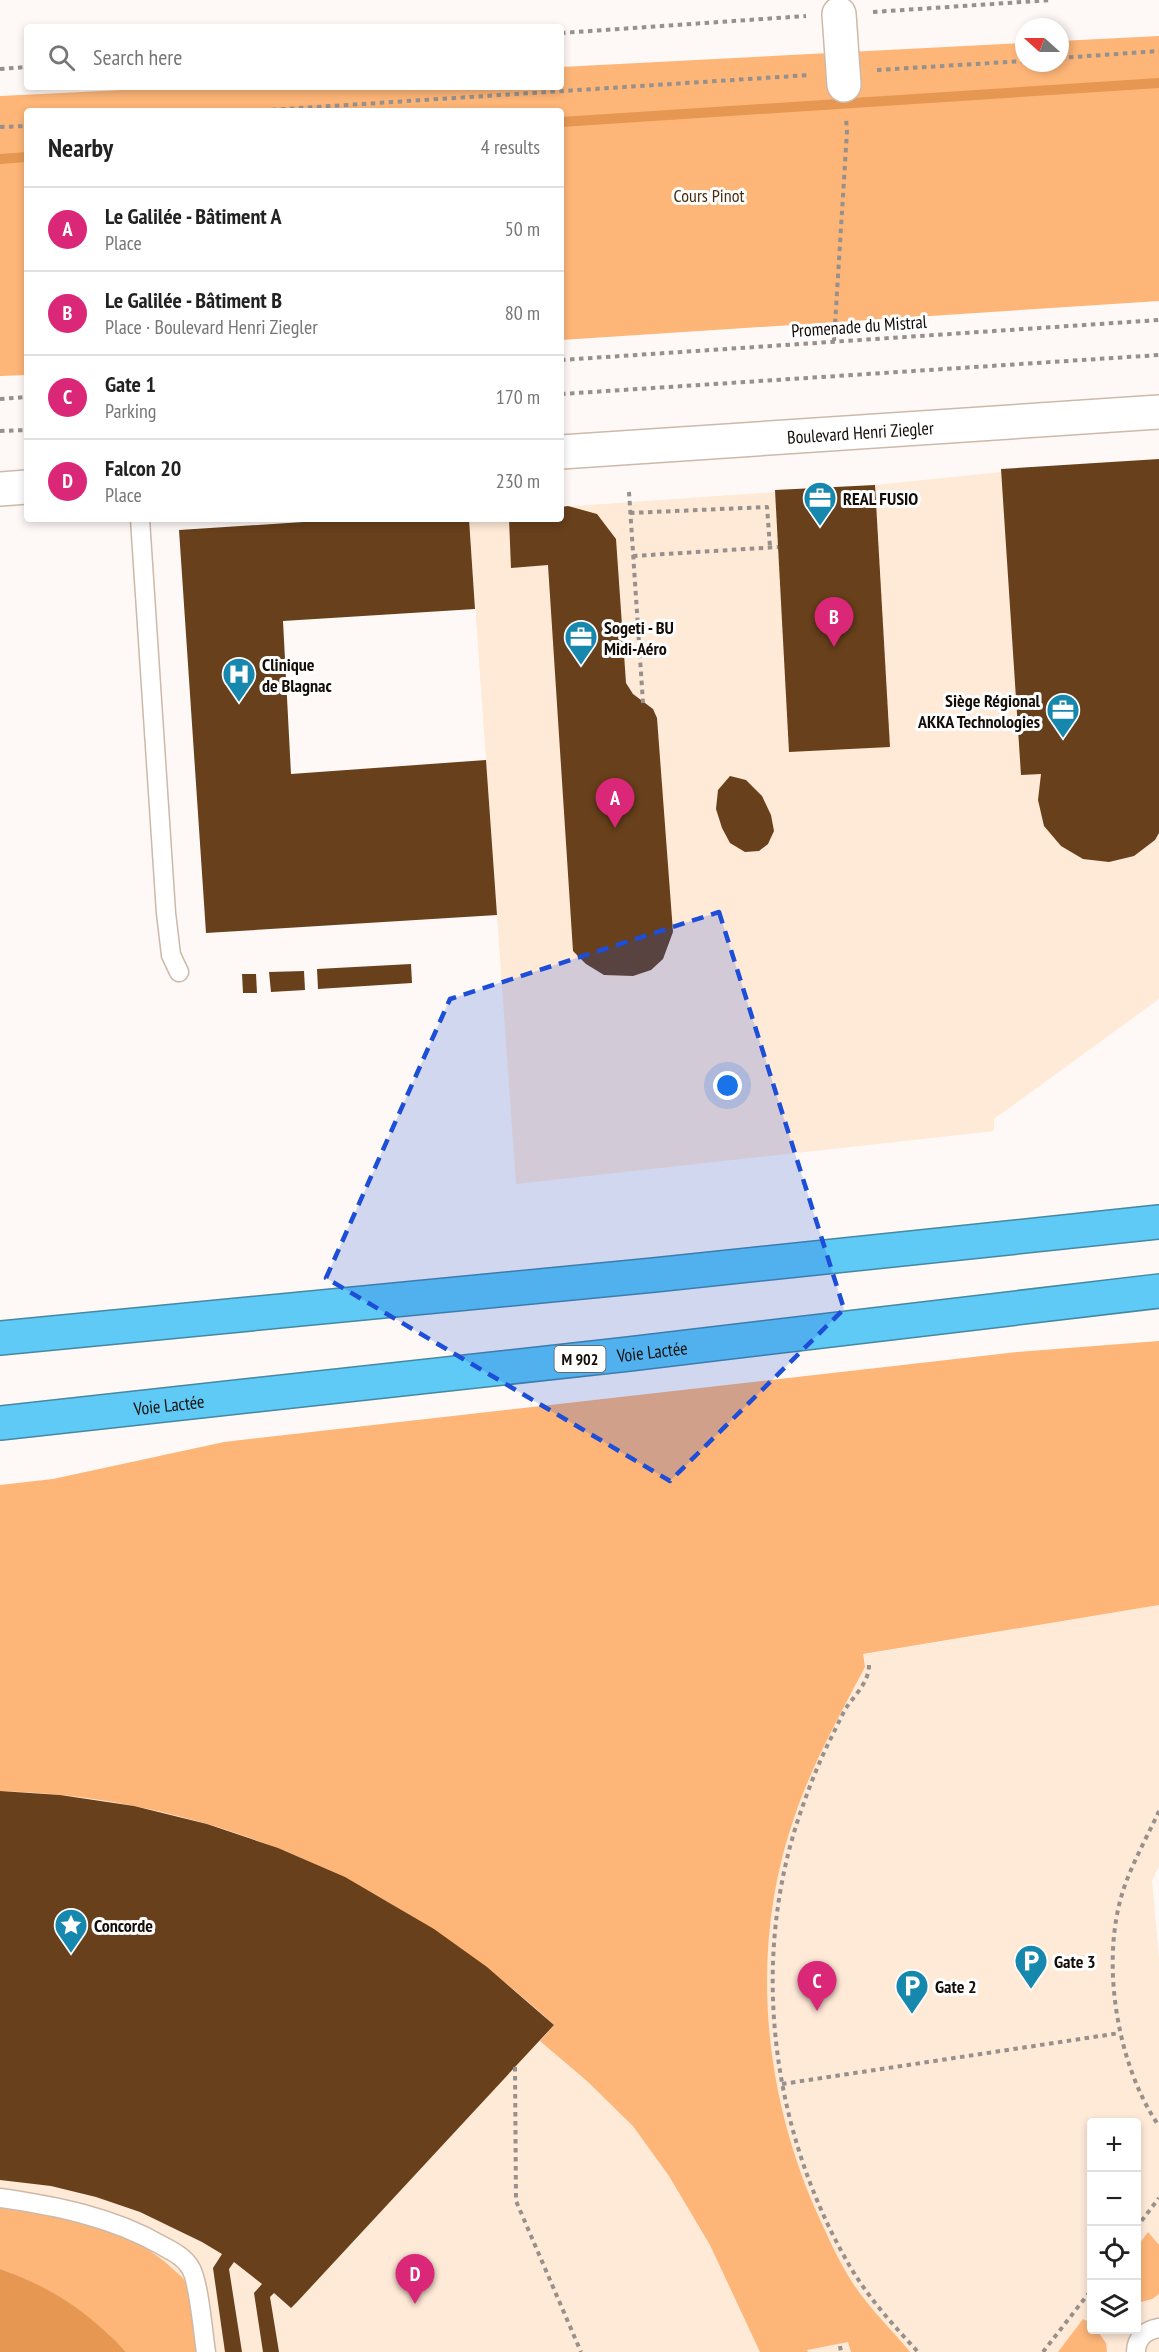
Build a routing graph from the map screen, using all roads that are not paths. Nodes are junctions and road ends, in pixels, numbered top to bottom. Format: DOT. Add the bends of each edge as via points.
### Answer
graph roads {
  1 [pos="839,14"];
  2 [pos="843,79"];
  3 [pos="1159,412"];
  4 [pos="564,452"];
  5 [pos="24,487"];
  6 [pos="0,489"];
  7 [pos="140,522"];
  8 [pos="179,972"];
  9 [pos="1159,1222"];
  10 [pos="1159,1291"];
  11 [pos="0,1338"];
  12 [pos="0,1423"];
  13 [pos="0,2198"];
  14 [pos="1159,2328"];
  15 [pos="206,2352"];
  16 [pos="1136,2352"];
  1 -- 2 [label="street"];
  3 -- 4 [label="street, Boulevard Henri Ziegler"];
  5 -- 6 [label="street"];
  7 -- 8 [label="lane" via="166,913 171,955"];
  9 -- 11 [label="highway"];
  10 -- 12 [label="highway, Voie Lactée / M 902"];
  13 -- 15 [label="lane" via="96,2217 136,2230 179,2255 191,2268"];
  14 -- 16 [label="lane" via="1140,2338"];
}
